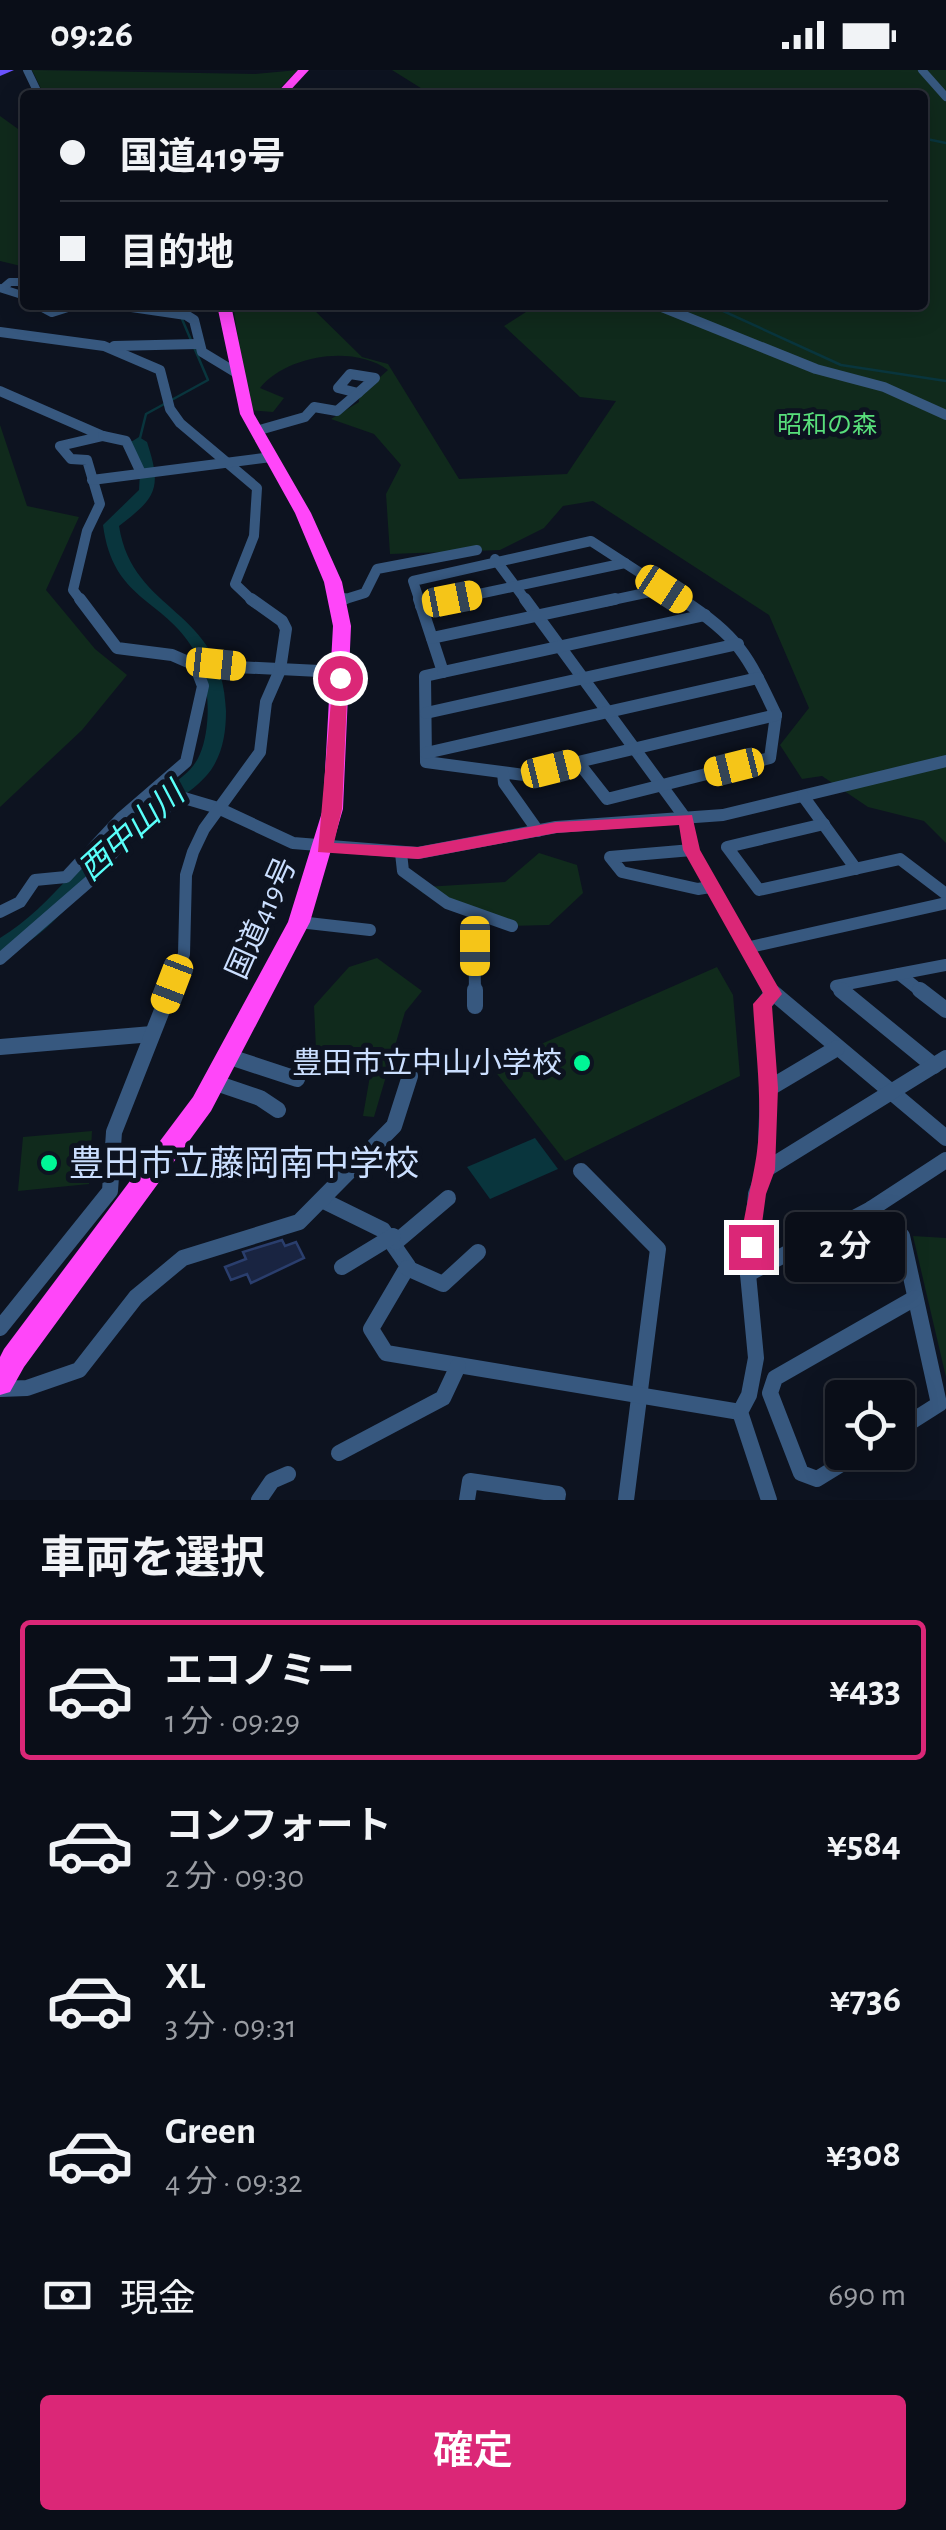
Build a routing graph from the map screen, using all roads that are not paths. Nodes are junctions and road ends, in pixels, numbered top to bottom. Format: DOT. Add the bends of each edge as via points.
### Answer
graph roads {
  1 [pos="9,70"];
  2 [pos="304,70"];
  3 [pos="922,70"];
  4 [pos="0,72"];
  5 [pos="285,90"];
  6 [pos="946,97"];
  7 [pos="159,310"];
  8 [pos="225,310"];
  9 [pos="669,310"];
  10 [pos="0,332"];
  11 [pos="196,344"];
  12 [pos="97,347"];
  13 [pos="235,372"];
  14 [pos="0,391"];
  15 [pos="358,392"];
  16 [pos="946,415"];
  17 [pos="256,432"];
  18 [pos="103,436"];
  19 [pos="271,457"];
  20 [pos="227,460"];
  21 [pos="146,472"];
  22 [pos="92,480"];
  23 [pos="478,550"];
  24 [pos="495,559"];
  25 [pos="625,563"];
  26 [pos="516,586"];
  27 [pos="664,589"];
  28 [pos="336,602"];
  29 [pos="421,606"];
  30 [pos="705,615"];
  31 [pos="538,616"];
  32 [pos="432,638"];
  33 [pos="738,644"];
  34 [pos="560,648"];
  35 [pos="198,664"];
  36 [pos="280,670"];
  37 [pos="340,672"];
  38 [pos="443,672"];
  39 [pos="583,678"];
  40 [pos="758,678"];
  41 [pos="426,713"];
  42 [pos="608,713"];
  43 [pos="776,715"];
  44 [pos="634,748"];
  45 [pos="426,752"];
  46 [pos="946,761"];
  47 [pos="578,762"];
  48 [pos="503,773"];
  49 [pos="662,786"];
  50 [pos="157,790"];
  51 [pos="803,796"];
  52 [pos="179,797"];
  53 [pos="218,808"];
  54 [pos="686,819"];
  55 [pos="824,824"];
  56 [pos="538,831"];
  57 [pos="324,848"];
  58 [pos="692,850"];
  59 [pos="401,853"];
  60 [pos="856,869"];
  61 [pos="710,887"];
  62 [pos="946,894"];
  63 [pos="946,903"];
  64 [pos="0,912"];
  65 [pos="474,916"];
  66 [pos="298,922"];
  67 [pos="512,926"];
  68 [pos="370,930"];
  69 [pos="746,948"];
  70 [pos="0,959"];
  71 [pos="946,965"];
  72 [pos="899,974"];
  73 [pos="772,994"];
  74 [pos="475,1006"];
  75 [pos="946,1010"];
  76 [pos="152,1034"];
  77 [pos="0,1046"];
  78 [pos="837,1048"];
  79 [pos="227,1056"];
  80 [pos="940,1062"];
  81 [pos="410,1076"];
  82 [pos="296,1079"];
  83 [pos="213,1082"];
  84 [pos="768,1088"];
  85 [pos="891,1093"];
  86 [pos="278,1110"];
  87 [pos="946,1138"];
  88 [pos="946,1160"];
  89 [pos="764,1170"];
  90 [pos="581,1171"];
  91 [pos="448,1198"];
  92 [pos="324,1200"];
  93 [pos="871,1209"];
  94 [pos="395,1239"];
  95 [pos="478,1252"];
  96 [pos="342,1268"];
  97 [pos="407,1268"];
  98 [pos="748,1274"];
  99 [pos="916,1298"];
  100 [pos="0,1328"];
  101 [pos="458,1366"];
  102 [pos="0,1386"];
  103 [pos="639,1394"];
  104 [pos="740,1412"];
  105 [pos="915,1419"];
  106 [pos="339,1453"];
  107 [pos="832,1470"];
  108 [pos="288,1474"];
  109 [pos="259,1500"];
  110 [pos="467,1500"];
  111 [pos="557,1500"];
  112 [pos="626,1500"];
  113 [pos="768,1500"];
  1 -- 4 [label="main road"];
  2 -- 5 [label="highway"];
  3 -- 6 [label="street"];
  7 -- 11 [label="street" via="194,320"];
  8 -- 13 [label="highway, 国道419号"];
  9 -- 16 [label="street"];
  10 -- 12 [label="street"];
  11 -- 12 [label="street"];
  11 -- 13 [label="street"];
  12 -- 20 [label="street" via="160,370 170,409"];
  13 -- 17 [label="highway, 国道419号"];
  14 -- 18 [label="street"];
  15 -- 17 [label="street" via="337,411 314,407 305,417"];
  17 -- 19 [label="highway, 国道419号"];
  18 -- 21 [label="street" via="126,440"];
  18 -- 22 [label="street" via="60,443 71,459 88,460"];
  19 -- 20 [label="street"];
  19 -- 28 [label="highway, 国道419号" via="314,535"];
  20 -- 21 [label="street"];
  20 -- 36 [label="street" via="258,488 254,536 236,588 282,621"];
  21 -- 22 [label="street"];
  22 -- 35 [label="street" via="100,504 72,580 78,602 123,652"];
  23 -- 28 [label="street" via="377,570 365,592"];
  24 -- 25 [label="street" via="591,541"];
  24 -- 26 [label="street"];
  24 -- 29 [label="street" via="413,581"];
  25 -- 26 [label="street"];
  25 -- 27 [label="street"];
  26 -- 29 [label="street"];
  26 -- 31 [label="street"];
  27 -- 30 [label="street"];
  27 -- 31 [label="street"];
  28 -- 37 [label="highway, 国道419号"];
  29 -- 32 [label="street"];
  30 -- 33 [label="street"];
  30 -- 34 [label="street"];
  31 -- 32 [label="street"];
  31 -- 34 [label="street"];
  32 -- 38 [label="street"];
  33 -- 39 [label="street"];
  33 -- 40 [label="street"];
  34 -- 38 [label="street"];
  34 -- 39 [label="street"];
  35 -- 36 [label="street"];
  35 -- 50 [label="street" via="202,686 192,741 180,770"];
  36 -- 37 [label="street"];
  36 -- 53 [label="street" via="266,702 255,763"];
  37 -- 57 [label="highway, 国道419号" via="333,809"];
  38 -- 41 [label="street" via="425,676"];
  39 -- 41 [label="street"];
  39 -- 42 [label="street"];
  40 -- 42 [label="street"];
  40 -- 43 [label="street"];
  41 -- 45 [label="street"];
  42 -- 44 [label="street"];
  42 -- 45 [label="street"];
  43 -- 44 [label="street"];
  43 -- 49 [label="street" via="770,758"];
  44 -- 47 [label="street"];
  44 -- 49 [label="street"];
  45 -- 48 [label="street" via="434,766"];
  46 -- 51 [label="street"];
  47 -- 48 [label="street" via="524,775"];
  47 -- 49 [label="street" via="607,798"];
  48 -- 56 [label="street"];
  49 -- 54 [label="street"];
  50 -- 52 [label="street"];
  50 -- 64 [label="street" via="120,818 66,877 34,880 20,902"];
  51 -- 54 [label="street"];
  51 -- 55 [label="street"];
  52 -- 53 [label="street"];
  52 -- 70 [label="street" via="129,833 92,880"];
  53 -- 57 [label="street" via="293,843"];
  53 -- 76 [label="street" via="189,864 184,954"];
  54 -- 56 [label="street"];
  54 -- 58 [label="street"];
  55 -- 60 [label="street"];
  55 -- 60 [label="street" via="727,848 758,890"];
  56 -- 59 [label="street"];
  57 -- 59 [label="street"];
  57 -- 66 [label="highway, 国道419号"];
  58 -- 61 [label="street"];
  58 -- 61 [label="street" via="610,857 622,872"];
  59 -- 65 [label="street" via="402,871"];
  60 -- 62 [label="street" via="900,859"];
  61 -- 69 [label="street"];
  63 -- 69 [label="street"];
  65 -- 67 [label="street"];
  65 -- 74 [label="street"];
  66 -- 68 [label="street"];
  66 -- 79 [label="highway, 国道419号"];
  69 -- 73 [label="street"];
  71 -- 72 [label="street"];
  72 -- 75 [label="street"];
  72 -- 80 [label="street" via="836,986"];
  73 -- 78 [label="street"];
  73 -- 84 [label="street" via="763,1004"];
  76 -- 77 [label="street"];
  76 -- 100 [label="street" via="114,1132 107,1198"];
  78 -- 84 [label="street"];
  78 -- 85 [label="street"];
  79 -- 82 [label="street"];
  79 -- 83 [label="highway, 国道419号"];
  80 -- 85 [label="street"];
  81 -- 92 [label="street" via="394,1126"];
  83 -- 86 [label="street"];
  83 -- 102 [label="highway, 国道419号"];
  84 -- 89 [label="street"];
  85 -- 87 [label="street"];
  85 -- 89 [label="street"];
  88 -- 93 [label="street"];
  89 -- 98 [label="street"];
  90 -- 103 [label="street" via="658,1249"];
  91 -- 94 [label="street"];
  92 -- 94 [label="street"];
  92 -- 102 [label="street" via="298,1222 183,1258 136,1297 79,1370 27,1388"];
  93 -- 98 [label="street"];
  93 -- 99 [label="street" via="902,1236"];
  94 -- 96 [label="street"];
  94 -- 97 [label="street"];
  95 -- 97 [label="street" via="443,1284"];
  97 -- 101 [label="street" via="371,1329 376,1342 386,1353"];
  98 -- 104 [label="street" via="756,1358"];
  99 -- 105 [label="street" via="939,1404"];
  99 -- 107 [label="street" via="775,1378 770,1393 800,1473 818,1479"];
  101 -- 103 [label="street"];
  101 -- 106 [label="street" via="444,1398"];
  103 -- 104 [label="street"];
  103 -- 112 [label="street"];
  104 -- 113 [label="street"];
  108 -- 109 [label="street" via="272,1481"];
  110 -- 111 [label="street" via="470,1481 558,1494"];
}
